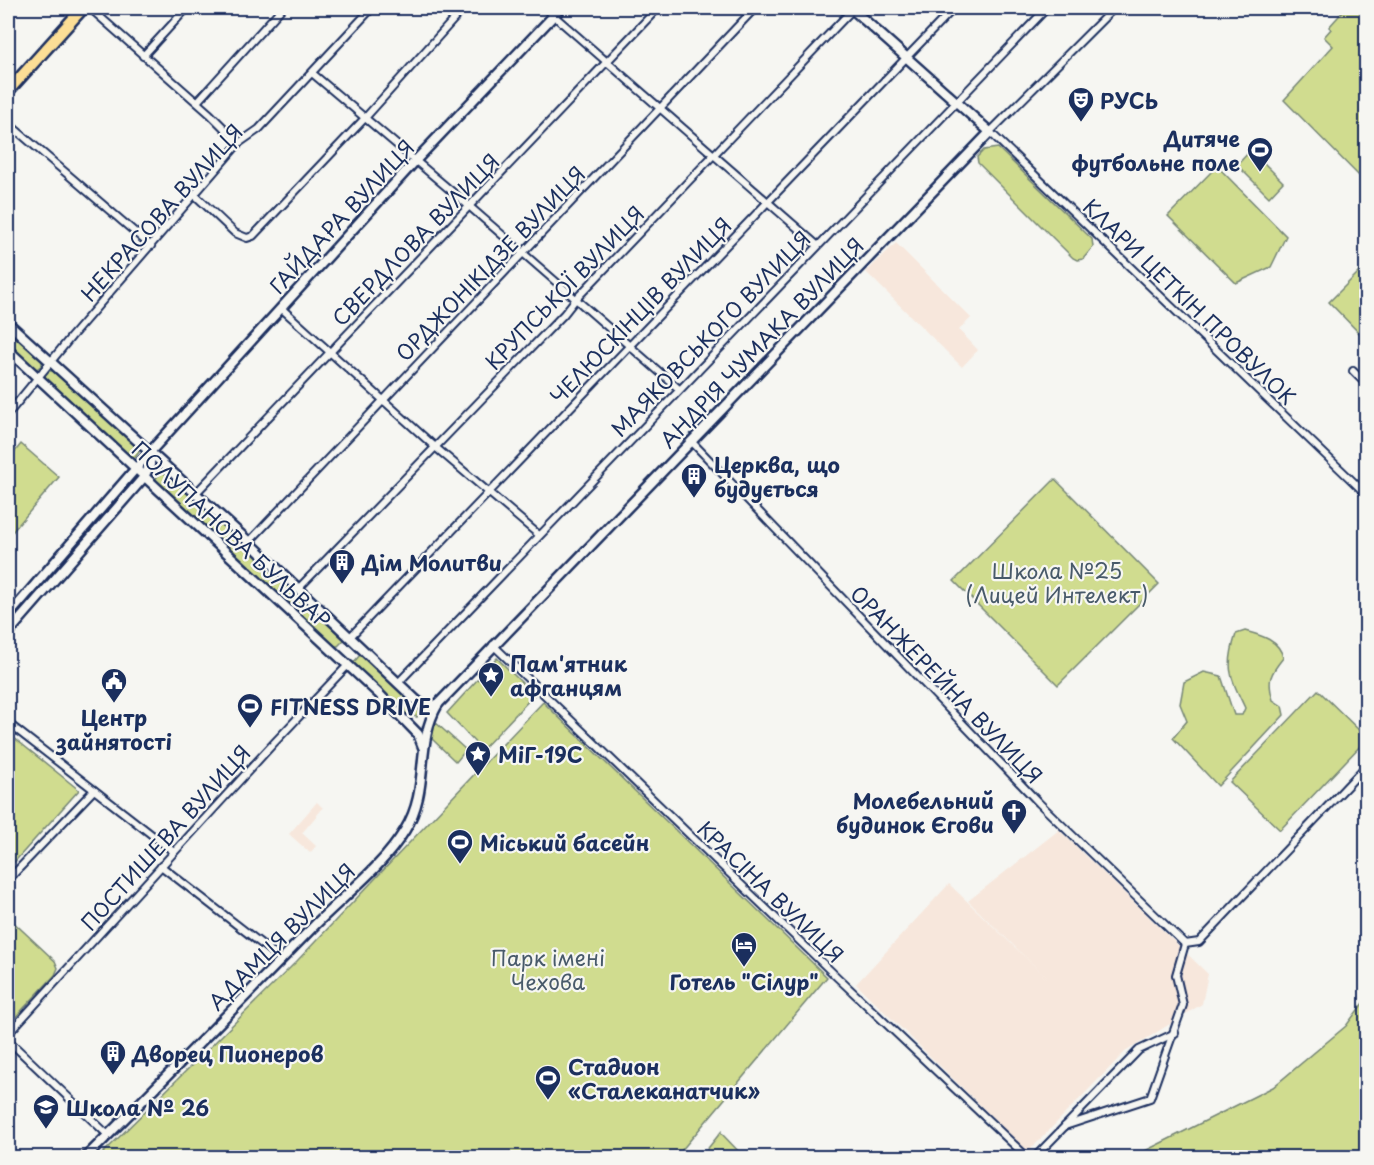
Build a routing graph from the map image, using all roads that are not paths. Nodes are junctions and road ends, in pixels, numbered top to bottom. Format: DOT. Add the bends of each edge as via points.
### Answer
graph roads {
  1 [pos="83,8"];
  2 [pos="90,8"];
  3 [pos="187,8"];
  4 [pos="282,8"];
  5 [pos="372,8"];
  6 [pos="464,8"];
  7 [pos="545,8"];
  8 [pos="561,8"];
  9 [pos="658,8"];
  10 [pos="755,8"];
  11 [pos="853,8"];
  12 [pos="954,8"];
  13 [pos="1047,8"];
  14 [pos="1114,8"];
  15 [pos="554,15"];
  16 [pos="143,56"];
  17 [pos="907,57"];
  18 [pos="606,62"];
  19 [pos="312,73"];
  20 [pos="8,91"];
  21 [pos="957,101"];
  22 [pos="196,102"];
  23 [pos="660,107"];
  24 [pos="365,118"];
  25 [pos="8,123"];
  26 [pos="990,132"];
  27 [pos="239,143"];
  28 [pos="714,154"];
  29 [pos="416,160"];
  30 [pos="195,195"];
  31 [pos="767,202"];
  32 [pos="469,206"];
  33 [pos="817,245"];
  34 [pos="151,246"];
  35 [pos="522,254"];
  36 [pos="575,300"];
  37 [pos="281,308"];
  38 [pos="8,323"];
  39 [pos="628,346"];
  40 [pos="8,350"];
  41 [pos="330,352"];
  42 [pos="50,362"];
  43 [pos="1353,371"];
  44 [pos="38,378"];
  45 [pos="1366,384"];
  46 [pos="679,389"];
  47 [pos="382,400"];
  48 [pos="8,414"];
  49 [pos="691,441"];
  50 [pos="435,446"];
  51 [pos="150,452"];
  52 [pos="135,469"];
  53 [pos="144,477"];
  54 [pos="488,492"];
  55 [pos="196,493"];
  56 [pos="1366,494"];
  57 [pos="539,535"];
  58 [pos="249,542"];
  59 [pos="298,589"];
  60 [pos="8,616"];
  61 [pos="8,633"];
  62 [pos="351,636"];
  63 [pos="493,645"];
  64 [pos="348,665"];
  65 [pos="398,683"];
  66 [pos="438,704"];
  67 [pos="431,716"];
  68 [pos="407,721"];
  69 [pos="8,723"];
  70 [pos="424,751"];
  71 [pos="1366,766"];
  72 [pos="93,790"];
  73 [pos="174,852"];
  74 [pos="161,866"];
  75 [pos="8,880"];
  76 [pos="1185,944"];
  77 [pos="281,959"];
  78 [pos="1175,1033"];
  79 [pos="8,1034"];
  80 [pos="8,1040"];
  81 [pos="1065,1126"];
  82 [pos="108,1135"];
  83 [pos="85,1158"];
  84 [pos="1028,1158"];
  85 [pos="1034,1158"];
  1 -- 20 [label="main road"];
  2 -- 16 [label="street"];
  3 -- 16 [label="street"];
  4 -- 22 [label="street"];
  5 -- 19 [label="street, НЕКРАСОВА ВУЛИЦЯ"];
  6 -- 24 [label="street"];
  7 -- 15 [label="street"];
  8 -- 15 [label="street, ГАЙДАРА ВУЛИЦЯ"];
  9 -- 18 [label="street, СВЕРДЛОВА ВУЛИЦЯ"];
  10 -- 23 [label="street, ОРДЖОНІКІДЗЕ ВУЛИЦЯ"];
  11 -- 17 [label="street"];
  11 -- 28 [label="street, КРУПСЬКОЇ ВУЛИЦЯ"];
  12 -- 17 [label="street, ЧЕЛЮСКІНЦІВ ВУЛИЦЯ"];
  13 -- 21 [label="street, МАЯКОВСЬКОГО ВУЛИЦЯ"];
  14 -- 26 [label="street, АНДРІЯ ЧУМАКА ВУЛИЦЯ"];
  15 -- 18 [label="street"];
  15 -- 29 [label="street, ГАЙДАРА ВУЛИЦЯ"];
  16 -- 22 [label="street"];
  17 -- 21 [label="street"];
  17 -- 31 [label="street, ЧЕЛЮСКІНЦІВ ВУЛИЦЯ"];
  18 -- 23 [label="street"];
  18 -- 32 [label="street, СВЕРДЛОВА ВУЛИЦЯ"];
  19 -- 24 [label="street"];
  19 -- 27 [label="street, НЕКРАСОВА ВУЛИЦЯ" via="259,129"];
  21 -- 26 [label="street"];
  21 -- 33 [label="street, МАЯКОВСЬКОГО ВУЛИЦЯ"];
  22 -- 27 [label="street"];
  23 -- 28 [label="street"];
  23 -- 35 [label="street, ОРДЖОНІКІДЗЕ ВУЛИЦЯ"];
  24 -- 29 [label="street"];
  24 -- 30 [label="street" via="253,236 235,233"];
  25 -- 34 [label="street"];
  26 -- 49 [label="street, АНДРІЯ ЧУМАКА ВУЛИЦЯ"];
  26 -- 56 [label="street, КЛАРИ ЦЕТКІН ПРОВУЛОК"];
  27 -- 30 [label="street, НЕКРАСОВА ВУЛИЦЯ"];
  28 -- 31 [label="street"];
  28 -- 36 [label="street, КРУПСЬКОЇ ВУЛИЦЯ"];
  29 -- 32 [label="street"];
  29 -- 37 [label="street, ГАЙДАРА ВУЛИЦЯ"];
  30 -- 34 [label="street, НЕКРАСОВА ВУЛИЦЯ"];
  31 -- 33 [label="street"];
  31 -- 39 [label="street, ЧЕЛЮСКІНЦІВ ВУЛИЦЯ"];
  32 -- 35 [label="street"];
  32 -- 41 [label="street, СВЕРДЛОВА ВУЛИЦЯ"];
  33 -- 46 [label="street, МАЯКОВСЬКОГО ВУЛИЦЯ"];
  34 -- 42 [label="street, НЕКРАСОВА ВУЛИЦЯ"];
  35 -- 36 [label="street"];
  35 -- 47 [label="street, ОРДЖОНІКІДЗЕ ВУЛИЦЯ"];
  36 -- 39 [label="street"];
  36 -- 50 [label="street, КРУПСЬКОЇ ВУЛИЦЯ"];
  37 -- 41 [label="street"];
  37 -- 51 [label="street, ГАЙДАРА ВУЛИЦЯ"];
  38 -- 42 [label="street, ПОЛУПАНОВА БУЛЬВАР"];
  39 -- 46 [label="street"];
  39 -- 54 [label="street, ЧЕЛЮСКІНЦІВ ВУЛИЦЯ"];
  40 -- 44 [label="street, ПОЛУПАНОВА БУЛЬВАР"];
  41 -- 47 [label="street"];
  41 -- 55 [label="street, СВЕРДЛОВА ВУЛИЦЯ"];
  42 -- 44 [label="street, НЕКРАСОВА ВУЛИЦЯ"];
  42 -- 51 [label="street, ПОЛУПАНОВА БУЛЬВАР"];
  43 -- 45 [label="street"];
  44 -- 48 [label="street, НЕКРАСОВА ВУЛИЦЯ"];
  44 -- 52 [label="street, ПОЛУПАНОВА БУЛЬВАР"];
  46 -- 57 [label="street, МАЯКОВСЬКОГО ВУЛИЦЯ"];
  47 -- 50 [label="street"];
  47 -- 58 [label="street, ОРДЖОНІКІДЗЕ ВУЛИЦЯ"];
  49 -- 63 [label="street, АНДРІЯ ЧУМАКА ВУЛИЦЯ"];
  49 -- 76 [label="street, ОРАНЖЕРЕЙНА ВУЛИЦЯ" via="1039,803"];
  50 -- 54 [label="street"];
  50 -- 59 [label="street, КРУПСЬКОЇ ВУЛИЦЯ"];
  51 -- 52 [label="street, ГАЙДАРА ВУЛИЦЯ"];
  51 -- 53 [label="street" via="150,465"];
  51 -- 55 [label="street, ПОЛУПАНОВА БУЛЬВАР"];
  52 -- 53 [label="street, ПОЛУПАНОВА БУЛЬВАР"];
  52 -- 60 [label="street, ГАЙДАРА ВУЛИЦЯ"];
  53 -- 61 [label="street"];
  53 -- 64 [label="street, ПОЛУПАНОВА БУЛЬВАР"];
  54 -- 57 [label="street"];
  54 -- 62 [label="street, ЧЕЛЮСКІНЦІВ ВУЛИЦЯ"];
  55 -- 58 [label="street, ПОЛУПАНОВА БУЛЬВАР"];
  57 -- 65 [label="street, МАЯКОВСЬКОГО ВУЛИЦЯ"];
  58 -- 59 [label="street, ПОЛУПАНОВА БУЛЬВАР"];
  59 -- 62 [label="street, ПОЛУПАНОВА БУЛЬВАР"];
  62 -- 65 [label="street, ПОЛУПАНОВА БУЛЬВАР"];
  63 -- 66 [label="street, АНДРІЯ ЧУМАКА ВУЛИЦЯ"];
  63 -- 84 [label="street, КРАСІНА ВУЛИЦЯ"];
  64 -- 68 [label="street, ПОЛУПАНОВА БУЛЬВАР"];
  64 -- 73 [label="street, ПОСТИШЕВА ВУЛИЦЯ"];
  65 -- 66 [label="street, ПОЛУПАНОВА БУЛЬВАР" via="425,707"];
  66 -- 67 [label="street, АДАМЦЯ ВУЛИЦЯ"];
  67 -- 68 [label="street" via="424,723"];
  67 -- 70 [label="street, АДАМЦЯ ВУЛИЦЯ"];
  68 -- 70 [label="street, ПОЛУПАНОВА БУЛЬВАР" via="418,734"];
  69 -- 72 [label="street"];
  70 -- 77 [label="street, АДАМЦЯ ВУЛИЦЯ" via="417,807 395,846"];
  71 -- 76 [label="street" via="1199,942"];
  72 -- 73 [label="street"];
  72 -- 75 [label="street"];
  73 -- 74 [label="street, ПОСТИШЕВА ВУЛИЦЯ"];
  74 -- 77 [label="street"];
  74 -- 79 [label="street, ПОСТИШЕВА ВУЛИЦЯ"];
  76 -- 78 [label="street" via="1176,975 1183,1005"];
  77 -- 82 [label="street, АДАМЦЯ ВУЛИЦЯ"];
  78 -- 81 [label="street" via="1139,1050"];
  78 -- 81 [label="street" via="1150,1098"];
  80 -- 82 [label="street"];
  81 -- 85 [label="street"];
  82 -- 83 [label="street, АДАМЦЯ ВУЛИЦЯ"];
}
